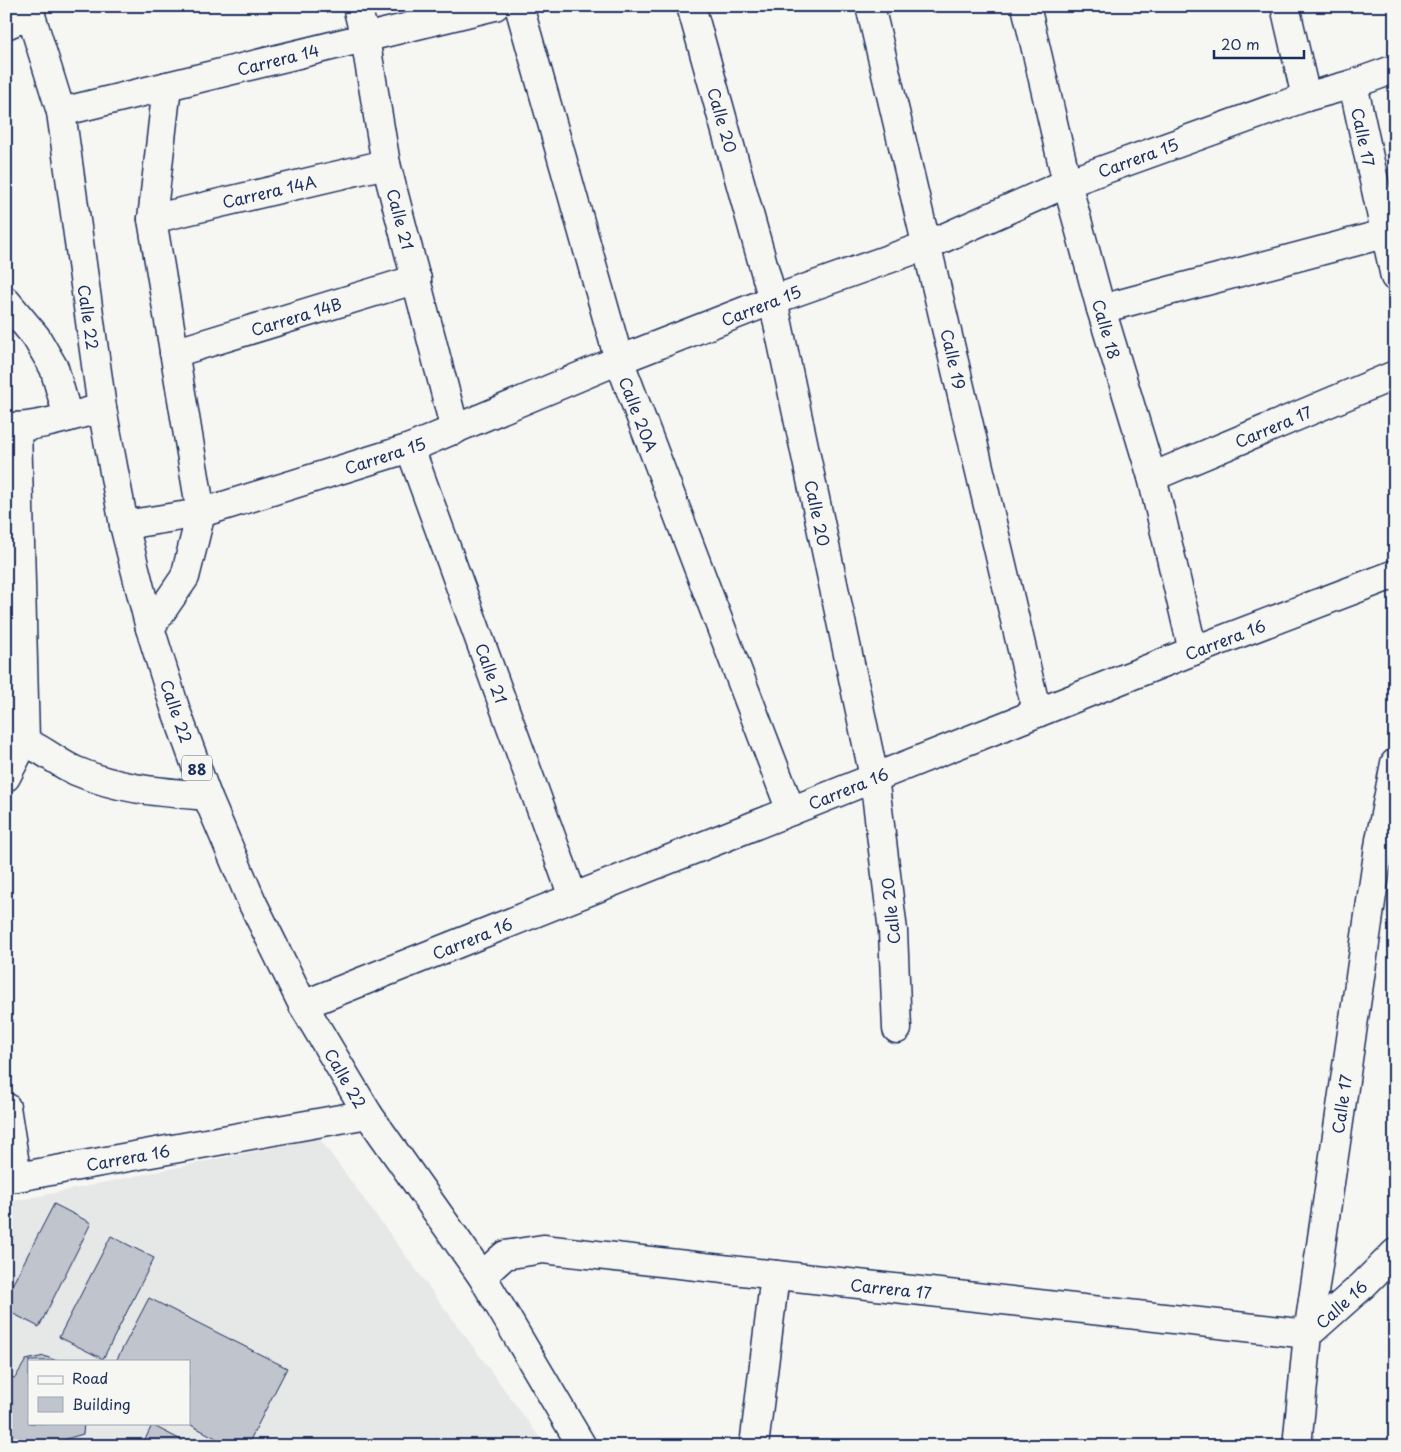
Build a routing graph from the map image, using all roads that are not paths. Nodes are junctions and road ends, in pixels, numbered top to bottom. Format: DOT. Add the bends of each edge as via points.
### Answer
graph roads {
  1 [pos="357,6"];
  2 [pos="495,6"];
  3 [pos="519,6"];
  4 [pos="691,6"];
  5 [pos="870,6"];
  6 [pos="1026,6"];
  7 [pos="1285,6"];
  8 [pos="30,10"];
  9 [pos="6,25"];
  10 [pos="365,38"];
  11 [pos="1395,69"];
  12 [pos="1353,84"];
  13 [pos="167,86"];
  14 [pos="1306,97"];
  15 [pos="61,112"];
  16 [pos="386,164"];
  17 [pos="1067,183"];
  18 [pos="152,219"];
  19 [pos="1390,232"];
  20 [pos="928,245"];
  21 [pos="1395,277"];
  22 [pos="417,278"];
  23 [pos="773,300"];
  24 [pos="6,301"];
  25 [pos="1101,309"];
  26 [pos="174,353"];
  27 [pos="619,360"];
  28 [pos="1395,375"];
  29 [pos="102,408"];
  30 [pos="68,417"];
  31 [pos="12,427"];
  32 [pos="455,430"];
  33 [pos="410,448"];
  34 [pos="1152,477"];
  35 [pos="201,512"];
  36 [pos="124,525"];
  37 [pos="1395,574"];
  38 [pos="150,628"];
  39 [pos="1193,651"];
  40 [pos="1037,713"];
  41 [pos="16,740"];
  42 [pos="1395,763"];
  43 [pos="6,777"];
  44 [pos="874,778"];
  45 [pos="207,796"];
  46 [pos="791,811"];
  47 [pos="573,898"];
  48 [pos="303,1005"];
  49 [pos="897,1029"];
  50 [pos="6,1107"];
  51 [pos="368,1114"];
  52 [pos="12,1178"];
  53 [pos="1395,1253"];
  54 [pos="774,1275"];
  55 [pos="482,1276"];
  56 [pos="1308,1334"];
  57 [pos="582,1446"];
  58 [pos="754,1446"];
  59 [pos="1297,1446"];
  1 -- 10 [label="main road, Calle 21"];
  2 -- 10 [label="main road, Carrera 14"];
  3 -- 27 [label="main road, Calle 20A"];
  4 -- 23 [label="main road, Calle 20"];
  5 -- 20 [label="main road, Calle 19"];
  6 -- 17 [label="main road, Calle 18"];
  7 -- 14 [label="main road"];
  8 -- 9 [label="main road"];
  8 -- 15 [label="main road, Calle 22 / 88"];
  10 -- 13 [label="main road, Carrera 14"];
  10 -- 16 [label="main road, Calle 21"];
  11 -- 12 [label="main road, Carrera 15"];
  12 -- 14 [label="main road, Carrera 15"];
  12 -- 19 [label="main road, Calle 17"];
  13 -- 15 [label="main road, Carrera 14"];
  13 -- 18 [label="main road"];
  14 -- 17 [label="main road, Carrera 15"];
  15 -- 29 [label="main road, Calle 22 / 88"];
  16 -- 18 [label="main road, Carrera 14A"];
  16 -- 22 [label="main road, Calle 21"];
  17 -- 20 [label="main road, Carrera 15"];
  17 -- 25 [label="main road, Calle 18"];
  18 -- 26 [label="main road"];
  19 -- 21 [label="main road, Calle 17"];
  19 -- 25 [label="main road"];
  20 -- 23 [label="main road, Carrera 15"];
  20 -- 40 [label="main road, Calle 19"];
  22 -- 26 [label="main road, Carrera 14B"];
  22 -- 32 [label="main road, Calle 21"];
  23 -- 27 [label="main road, Carrera 15"];
  23 -- 44 [label="main road, Calle 20"];
  24 -- 30 [label="main road" via="36,337 54,368"];
  25 -- 34 [label="main road, Calle 18"];
  26 -- 35 [label="main road"];
  27 -- 32 [label="main road, Carrera 15"];
  27 -- 46 [label="main road, Calle 20A"];
  28 -- 34 [label="main road, Carrera 17"];
  29 -- 30 [label="main road"];
  29 -- 36 [label="main road, Calle 22 / 88"];
  30 -- 31 [label="main road"];
  31 -- 41 [label="main road"];
  32 -- 33 [label="main road, Carrera 15"];
  33 -- 35 [label="main road, Carrera 15"];
  33 -- 47 [label="main road, Calle 21"];
  34 -- 39 [label="main road, Calle 18"];
  35 -- 36 [label="main road, Carrera 15"];
  35 -- 38 [label="main road" via="184,577"];
  36 -- 38 [label="main road, Calle 22 / 88"];
  37 -- 39 [label="main road, Carrera 16"];
  38 -- 45 [label="main road, Calle 22 / 88"];
  39 -- 40 [label="main road, Carrera 16"];
  40 -- 44 [label="main road, Carrera 16"];
  41 -- 43 [label="main road"];
  41 -- 45 [label="main road" via="75,771 127,789"];
  42 -- 56 [label="main road, Calle 17" via="1380,840"];
  44 -- 46 [label="main road, Carrera 16"];
  44 -- 49 [label="main road, Calle 20" via="893,931"];
  45 -- 48 [label="main road, Calle 22 / 88" via="252,902"];
  46 -- 47 [label="main road, Carrera 16"];
  47 -- 48 [label="main road, Carrera 16"];
  48 -- 51 [label="main road, Calle 22 / 88"];
  50 -- 52 [label="main road"];
  51 -- 52 [label="main road, Carrera 16"];
  51 -- 55 [label="main road, Calle 22 / 88"];
  53 -- 56 [label="main road, Calle 16"];
  54 -- 55 [label="main road, Carrera 17" via="543,1249 505,1255"];
  54 -- 56 [label="main road, Carrera 17"];
  54 -- 58 [label="main road"];
  55 -- 57 [label="main road, Calle 22 / 88"];
  56 -- 59 [label="main road, Calle 17"];
}
